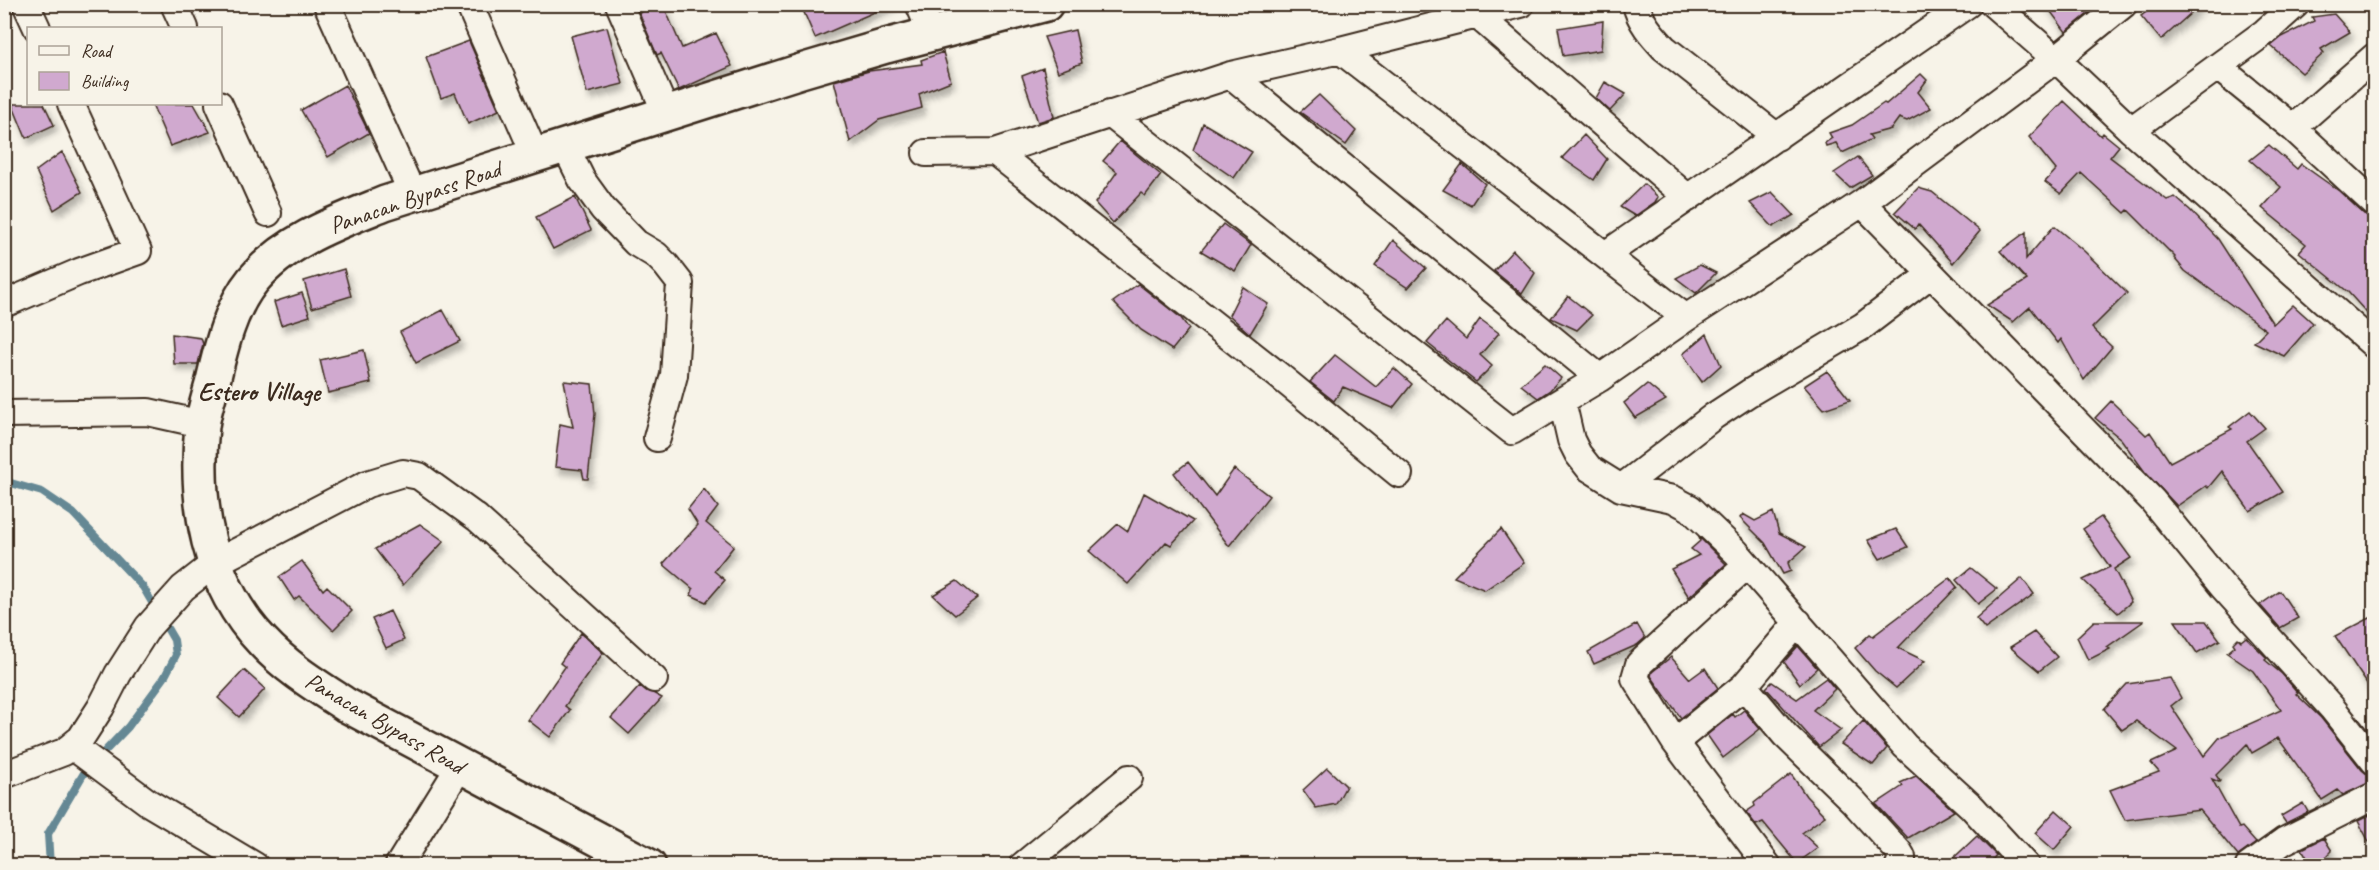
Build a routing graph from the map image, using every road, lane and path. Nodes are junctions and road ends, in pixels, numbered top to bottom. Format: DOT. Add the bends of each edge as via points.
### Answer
graph roads {
  1 [pos="26,4"];
  2 [pos="174,4"];
  3 [pos="327,4"];
  4 [pos="469,4"];
  5 [pos="619,4"];
  6 [pos="919,4"];
  7 [pos="1046,4"];
  8 [pos="1521,4"];
  9 [pos="1636,4"];
  10 [pos="1968,4"];
  11 [pos="1993,4"];
  12 [pos="2124,4"];
  13 [pos="2296,4"];
  14 [pos="1478,16"];
  15 [pos="37,27"];
  16 [pos="185,27"];
  17 [pos="932,34"];
  18 [pos="1340,50"];
  19 [pos="2056,59"];
  20 [pos="2371,65"];
  21 [pos="2218,67"];
  22 [pos="1231,75"];
  23 [pos="71,105"];
  24 [pos="219,105"];
  25 [pos="1110,114"];
  26 [pos="667,115"];
  27 [pos="2293,128"];
  28 [pos="2131,130"];
  29 [pos="1777,137"];
  30 [pos="550,151"];
  31 [pos="995,152"];
  32 [pos="926,153"];
  33 [pos="412,193"];
  34 [pos="1688,198"];
  35 [pos="1862,203"];
  36 [pos="2374,203"];
  37 [pos="268,213"];
  38 [pos="1605,255"];
  39 [pos="1931,274"];
  40 [pos="6,298"];
  41 [pos="1686,318"];
  42 [pos="2374,345"];
  43 [pos="1600,378"];
  44 [pos="1562,400"];
  45 [pos="4,414"];
  46 [pos="202,424"];
  47 [pos="657,438"];
  48 [pos="1399,474"];
  49 [pos="1622,488"];
  50 [pos="215,563"];
  51 [pos="1746,566"];
  52 [pos="1798,622"];
  53 [pos="654,680"];
  54 [pos="1744,686"];
  55 [pos="1675,742"];
  56 [pos="77,750"];
  57 [pos="2374,761"];
  58 [pos="460,766"];
  59 [pos="4,775"];
  60 [pos="1129,778"];
  61 [pos="2374,796"];
  62 [pos="255,866"];
  63 [pos="398,866"];
  64 [pos="649,866"];
  65 [pos="1022,866"];
  66 [pos="1768,866"];
  67 [pos="1899,866"];
  68 [pos="2026,866"];
  69 [pos="2249,866"];
  1 -- 15 [label="street"];
  2 -- 16 [label="street"];
  3 -- 33 [label="street"];
  4 -- 30 [label="street"];
  5 -- 26 [label="street"];
  6 -- 17 [label="street"];
  7 -- 17 [label="main road, Panacan Bypass Road"];
  8 -- 14 [label="street"];
  9 -- 29 [label="street" via="1650,33 1664,48"];
  10 -- 29 [label="street"];
  11 -- 19 [label="street"];
  12 -- 19 [label="street"];
  13 -- 21 [label="street"];
  14 -- 18 [label="street"];
  14 -- 34 [label="street"];
  17 -- 26 [label="main road, Panacan Bypass Road"];
  18 -- 22 [label="street"];
  18 -- 38 [label="street"];
  19 -- 28 [label="street"];
  19 -- 35 [label="street"];
  20 -- 27 [label="street"];
  21 -- 27 [label="street"];
  21 -- 28 [label="street"];
  22 -- 25 [label="street"];
  22 -- 43 [label="street"];
  23 -- 40 [label="street" via="138,250"];
  24 -- 37 [label="street"];
  25 -- 31 [label="street"];
  25 -- 44 [label="street" via="1512,431"];
  26 -- 30 [label="main road, Panacan Bypass Road"];
  27 -- 36 [label="street"];
  28 -- 42 [label="street"];
  29 -- 34 [label="street"];
  30 -- 33 [label="main road, Panacan Bypass Road"];
  30 -- 47 [label="street" via="582,180 631,239 674,272 680,283 674,375"];
  31 -- 32 [label="street"];
  31 -- 48 [label="street"];
  33 -- 46 [label="main road, Panacan Bypass Road" via="328,225 284,251 253,281 236,308 222,345"];
  34 -- 38 [label="street"];
  35 -- 39 [label="street"];
  35 -- 41 [label="street"];
  38 -- 41 [label="street"];
  39 -- 49 [label="street" via="1863,326 1714,416"];
  39 -- 57 [label="street" via="2152,500"];
  41 -- 43 [label="street"];
  43 -- 44 [label="street"];
  44 -- 49 [label="street" via="1578,454 1589,468"];
  45 -- 46 [label="street" via="148,412"];
  46 -- 50 [label="main road, Panacan Bypass Road" via="200,481 204,522"];
  49 -- 51 [label="street" via="1673,499 1690,508"];
  50 -- 53 [label="street" via="367,484 403,473 419,476 477,518"];
  50 -- 56 [label="street" via="183,588 148,627"];
  50 -- 58 [label="main road, Panacan Bypass Road" via="242,616 285,663 346,705"];
  51 -- 52 [label="street"];
  51 -- 55 [label="street" via="1636,671 1637,685"];
  52 -- 54 [label="street"];
  52 -- 68 [label="street" via="1905,746 1972,807"];
  54 -- 55 [label="street"];
  54 -- 67 [label="street" via="1785,735 1854,801 1899,852"];
  55 -- 66 [label="street"];
  56 -- 59 [label="street"];
  56 -- 62 [label="street" via="148,803"];
  58 -- 63 [label="street"];
  58 -- 64 [label="main road, Panacan Bypass Road"];
  60 -- 65 [label="street"];
  61 -- 69 [label="street" via="2284,841"];
}
